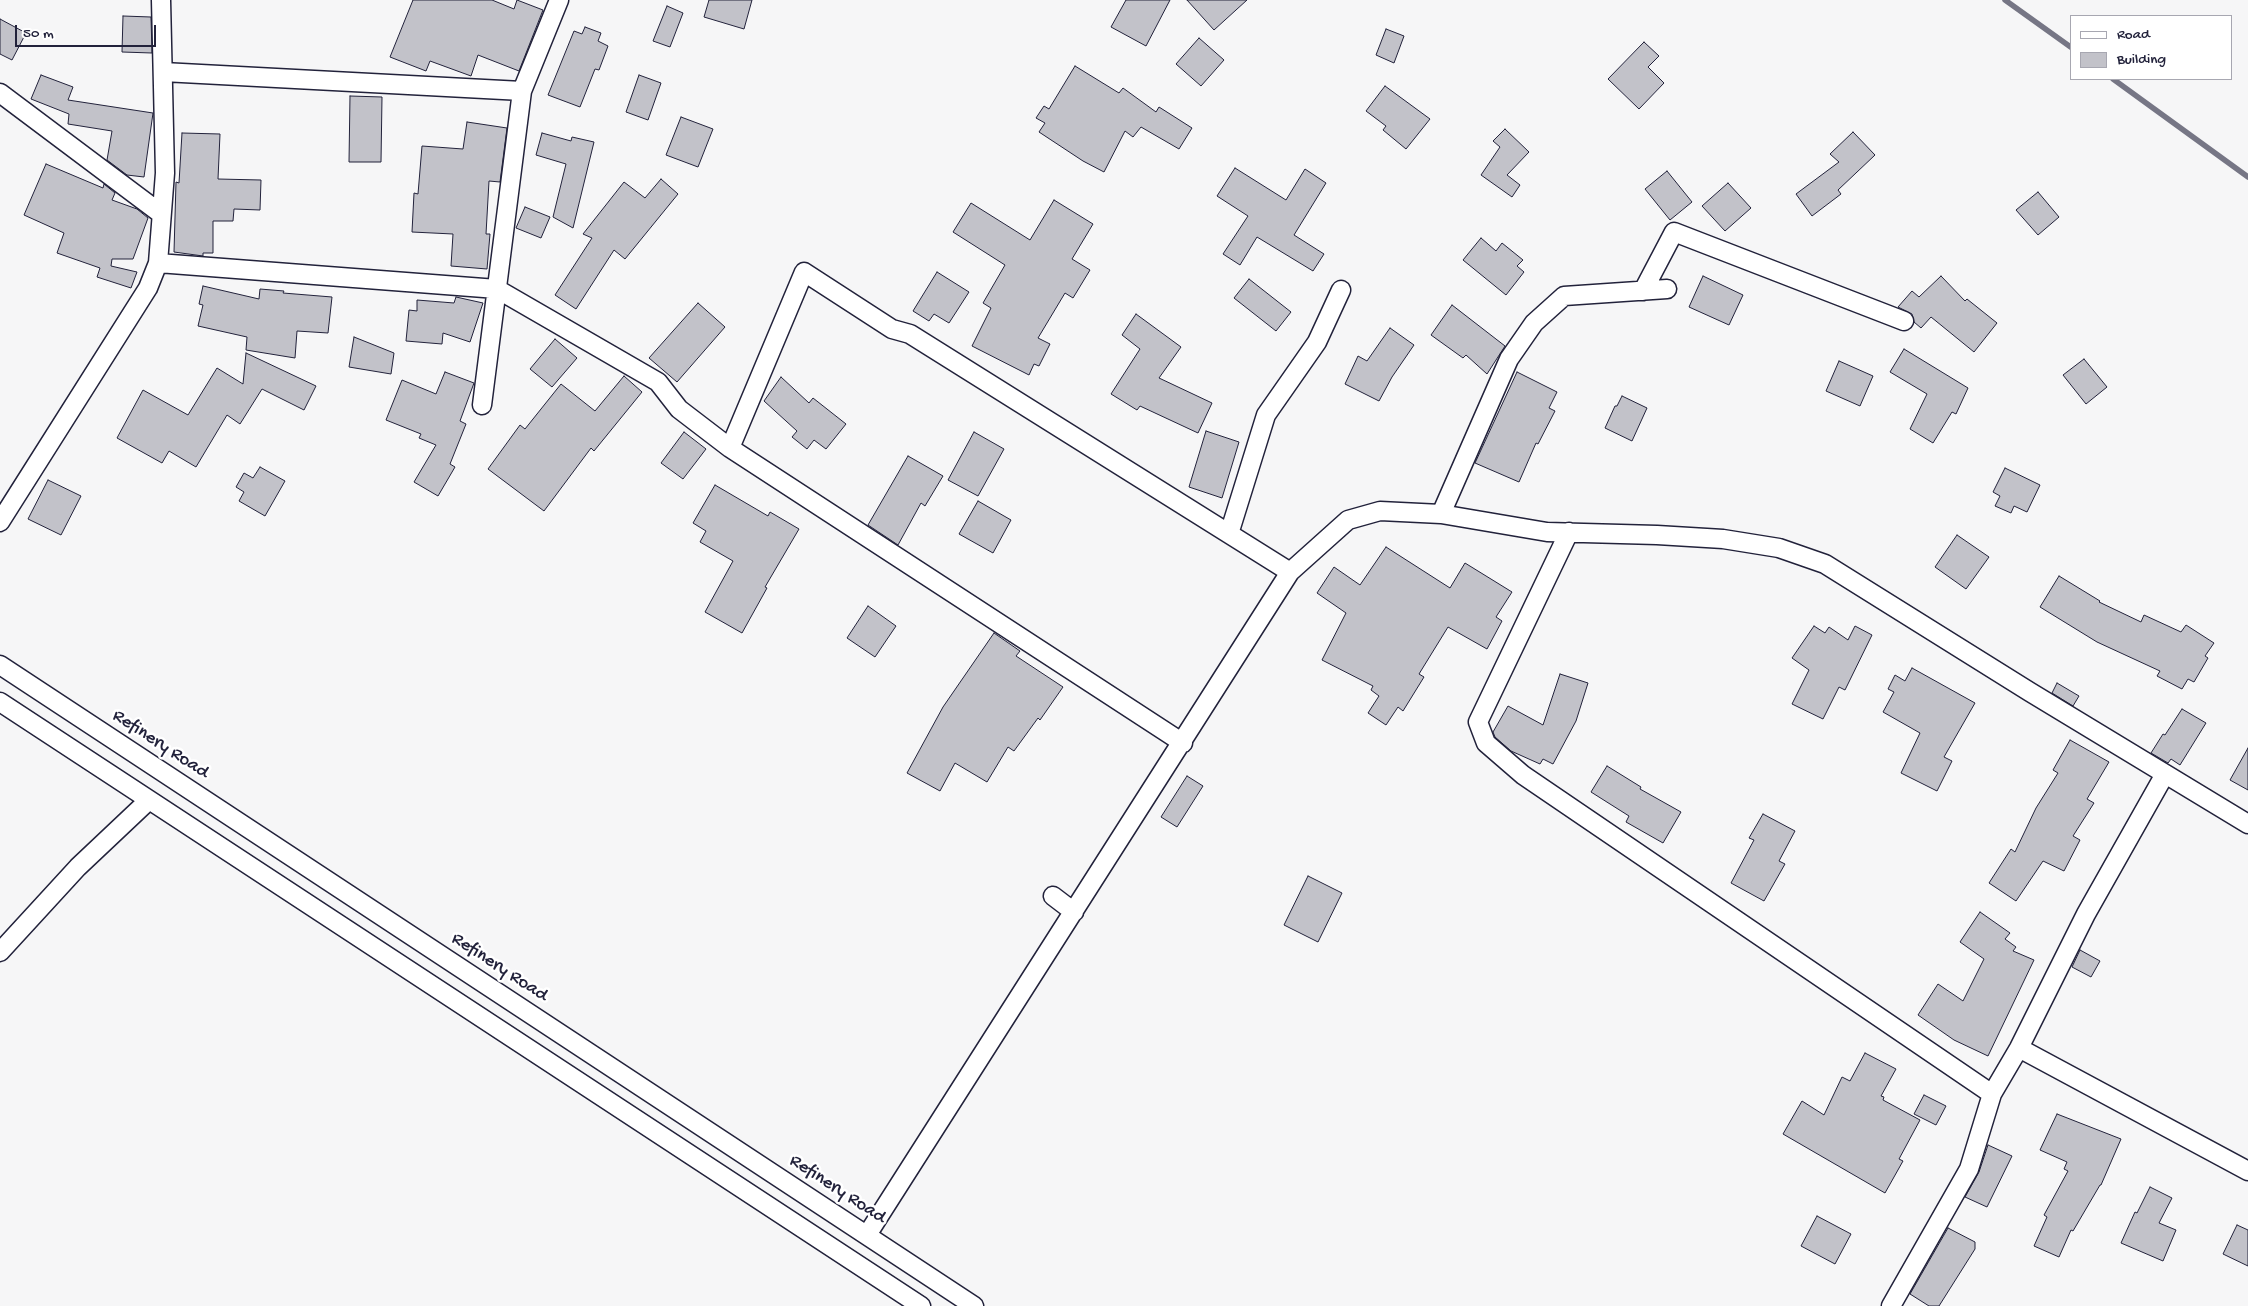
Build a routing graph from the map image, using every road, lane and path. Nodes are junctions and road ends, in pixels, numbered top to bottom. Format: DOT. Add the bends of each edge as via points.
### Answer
graph roads {
  1 [pos="161,0"];
  2 [pos="559,0"];
  3 [pos="162,72"];
  4 [pos="522,92"];
  5 [pos="0,93"];
  6 [pos="160,213"];
  7 [pos="158,263"];
  8 [pos="497,288"];
  9 [pos="1667,289"];
  10 [pos="1341,290"];
  11 [pos="1643,291"];
  12 [pos="1904,322"];
  13 [pos="482,405"];
  14 [pos="730,448"];
  15 [pos="1441,514"];
  16 [pos="0,522"];
  17 [pos="1569,532"];
  18 [pos="1229,534"];
  19 [pos="1290,572"];
  20 [pos="0,665"];
  21 [pos="0,702"];
  22 [pos="1183,743"];
  23 [pos="2165,774"];
  24 [pos="150,800"];
  25 [pos="2248,824"];
  26 [pos="1053,896"];
  27 [pos="1074,912"];
  28 [pos="0,952"];
  29 [pos="2019,1048"];
  30 [pos="1992,1094"];
  31 [pos="2248,1171"];
  32 [pos="867,1235"];
  33 [pos="921,1306"];
  34 [pos="974,1306"];
  35 [pos="1891,1306"];
  1 -- 3 [label="street"];
  2 -- 4 [label="street"];
  3 -- 4 [label="street"];
  3 -- 6 [label="street" via="165,173"];
  4 -- 8 [label="street"];
  5 -- 6 [label="street"];
  6 -- 7 [label="street"];
  7 -- 8 [label="street"];
  7 -- 16 [label="street" via="148,288"];
  8 -- 13 [label="street"];
  8 -- 14 [label="street" via="658,382 680,409"];
  9 -- 11 [label="street"];
  10 -- 18 [label="street" via="1317,342 1266,415"];
  11 -- 12 [label="street" via="1674,232"];
  11 -- 15 [label="street" via="1564,296 1534,323 1509,359"];
  14 -- 18 [label="street" via="804,272 892,329 910,334"];
  14 -- 22 [label="street"];
  15 -- 17 [label="street" via="1546,532"];
  15 -- 19 [label="street" via="1380,511 1348,520"];
  17 -- 23 [label="street" via="1723,539 1779,548 1825,564"];
  17 -- 30 [label="street" via="1478,722 1486,743 1523,774"];
  18 -- 19 [label="street"];
  19 -- 22 [label="street"];
  20 -- 32 [label="street, Refinery Road"];
  21 -- 24 [label="street"];
  22 -- 27 [label="street"];
  23 -- 25 [label="street"];
  23 -- 29 [label="street" via="2086,914"];
  24 -- 28 [label="street" via="78,867"];
  24 -- 33 [label="street"];
  26 -- 27 [label="street"];
  27 -- 32 [label="street"];
  29 -- 30 [label="street"];
  29 -- 31 [label="street"];
  30 -- 35 [label="street" via="1969,1168"];
  32 -- 34 [label="street, Refinery Road"];
}
